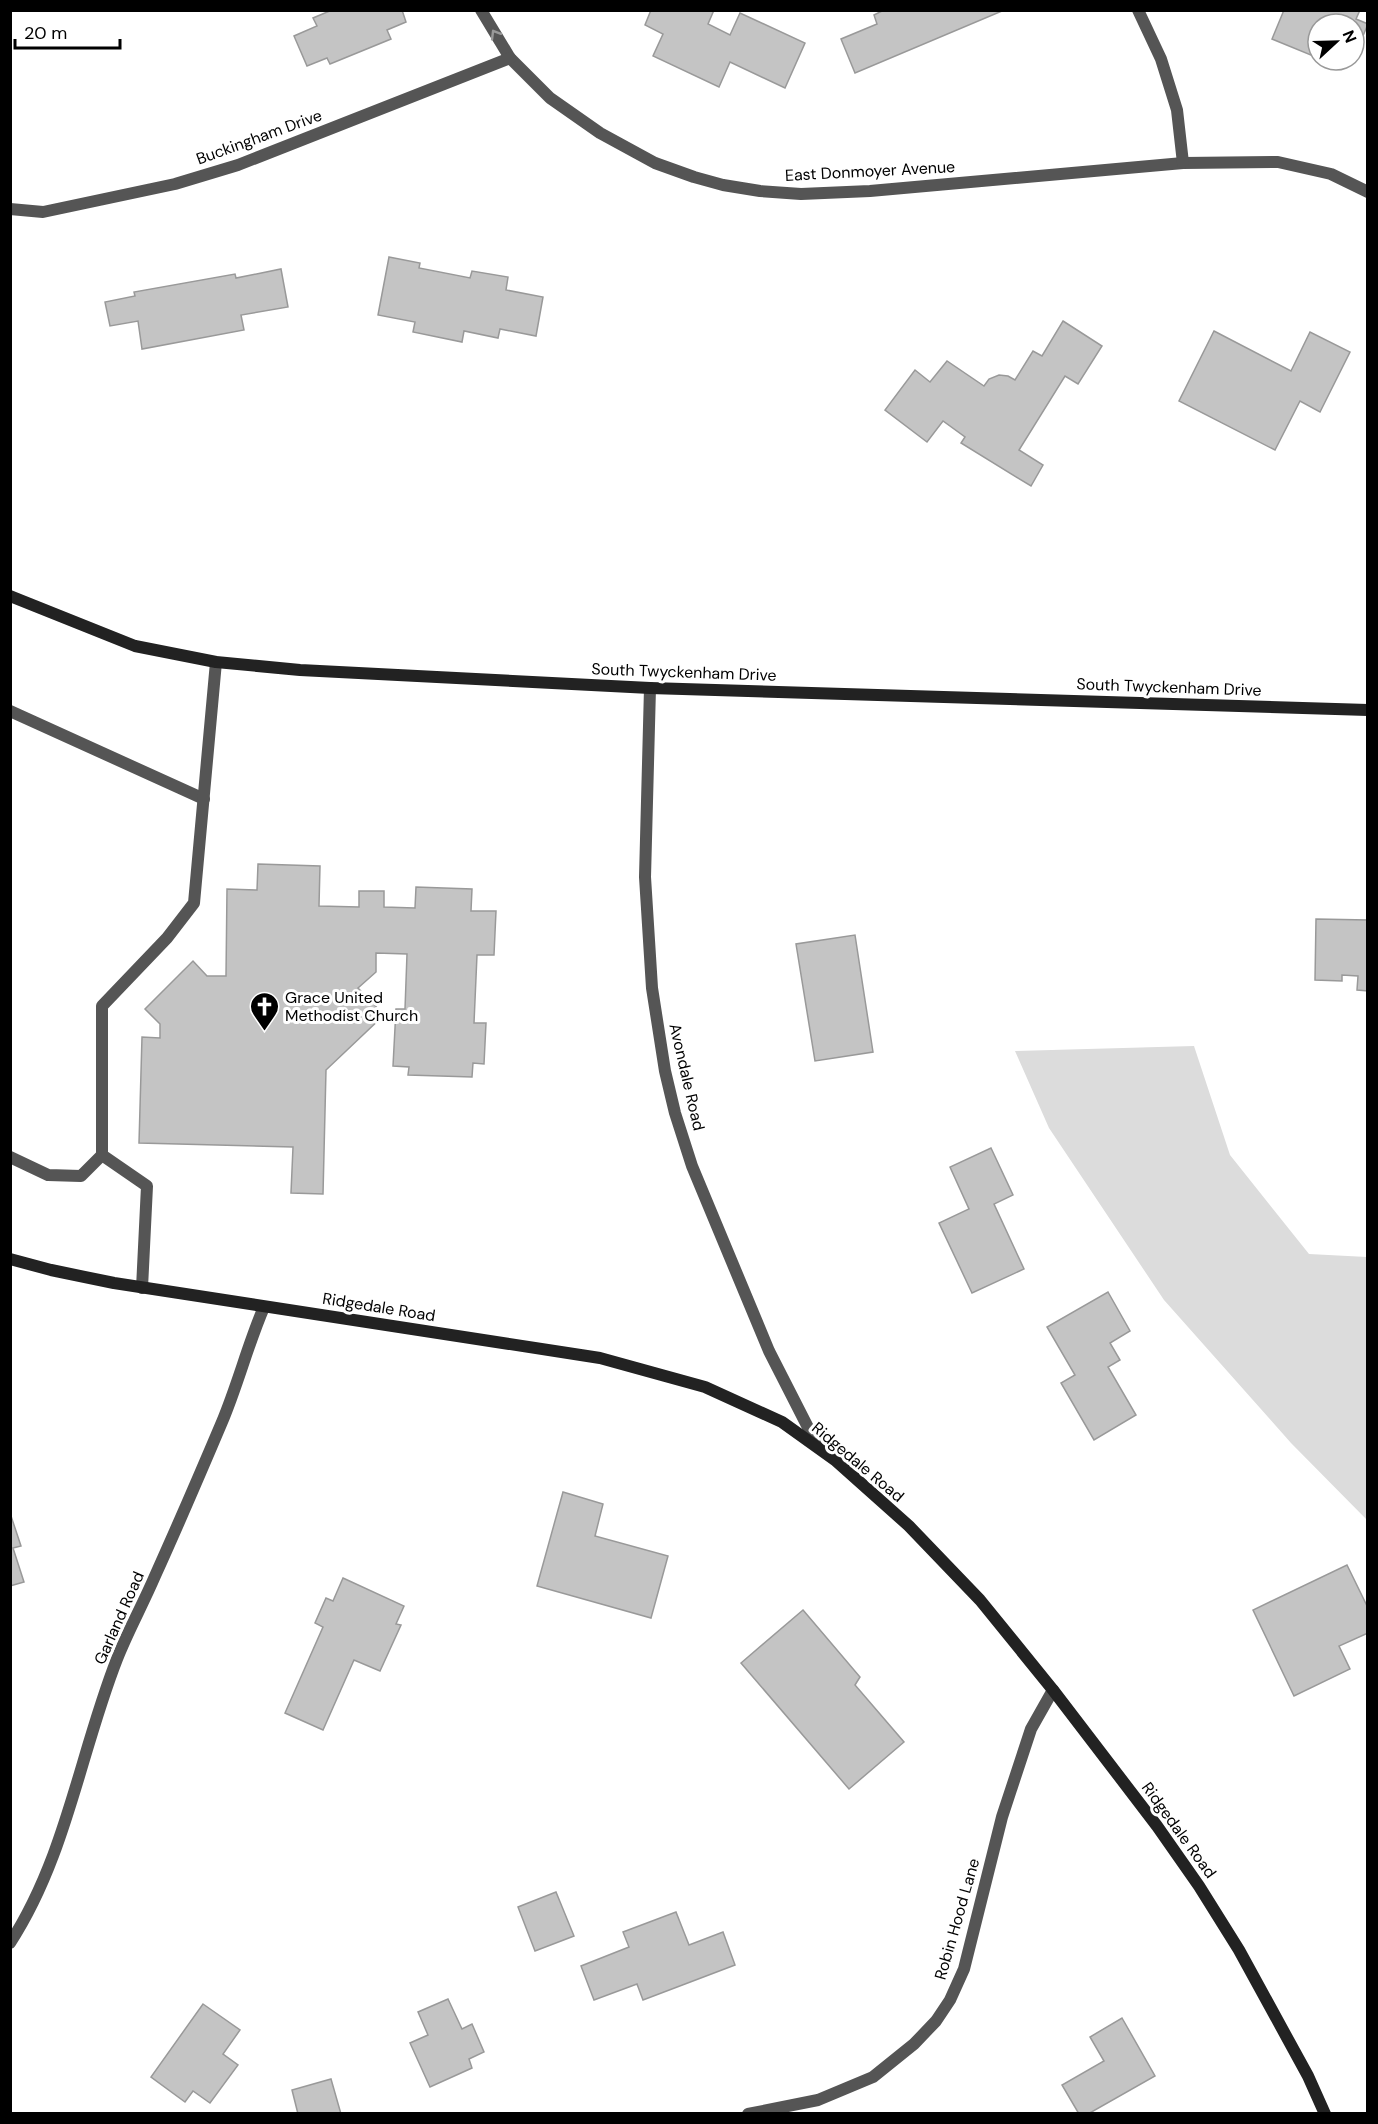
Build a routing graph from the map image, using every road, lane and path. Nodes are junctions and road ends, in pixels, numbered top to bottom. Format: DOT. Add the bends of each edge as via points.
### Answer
graph roads {
  1 [pos="481,10"];
  2 [pos="1138,10"];
  3 [pos="510,58"];
  4 [pos="1183,163"];
  5 [pos="1368,192"];
  6 [pos="10,209"];
  7 [pos="10,596"];
  8 [pos="216,662"];
  9 [pos="650,688"];
  10 [pos="1368,710"];
  11 [pos="10,711"];
  12 [pos="204,800"];
  13 [pos="102,1155"];
  14 [pos="10,1157"];
  15 [pos="10,1259"];
  16 [pos="142,1288"];
  17 [pos="264,1307"];
  18 [pos="818,1447"];
  19 [pos="1053,1690"];
  20 [pos="10,1943"];
  21 [pos="747,2114"];
  22 [pos="1325,2114"];
  3 -- 1 [label="street, East Donmoyer Avenue, one-way"];
  2 -- 4 [label="street" via="1161,59 1177,110"];
  3 -- 4 [label="street, East Donmoyer Avenue" via="550,98 600,133 655,163 694,177 760,191 870,191"];
  3 -- 6 [label="street, Buckingham Drive" via="238,165 175,184 43,212"];
  4 -- 5 [label="street, East Donmoyer Avenue" via="1278,162 1331,174"];
  7 -- 8 [label="street, South Twyckenham Drive" via="135,646"];
  8 -- 9 [label="street, South Twyckenham Drive"];
  8 -- 12 [label="street"];
  9 -- 10 [label="street, South Twyckenham Drive"];
  9 -- 18 [label="street, Avondale Road" via="645,877 652,988 665,1071 692,1166 769,1351"];
  11 -- 12 [label="street"];
  12 -- 13 [label="street" via="194,903 167,938 102,1006"];
  13 -- 14 [label="street" via="81,1176 48,1175"];
  13 -- 16 [label="street" via="147,1186"];
  15 -- 16 [label="street, Ridgedale Road"];
  16 -- 17 [label="street, Ridgedale Road"];
  17 -- 18 [label="street, Ridgedale Road" via="600,1358 705,1387 782,1422"];
  17 -- 20 [label="street, Garland Road" via="223,1419 117,1658 51,1863"];
  18 -- 19 [label="street, Ridgedale Road" via="909,1526 980,1600"];
  19 -- 21 [label="street, Robin Hood Lane" via="1031,1729 1002,1817 964,1969 936,2021 873,2077 818,2100"];
  19 -- 22 [label="street, Ridgedale Road" via="1199,1886 1239,1950"];
}
